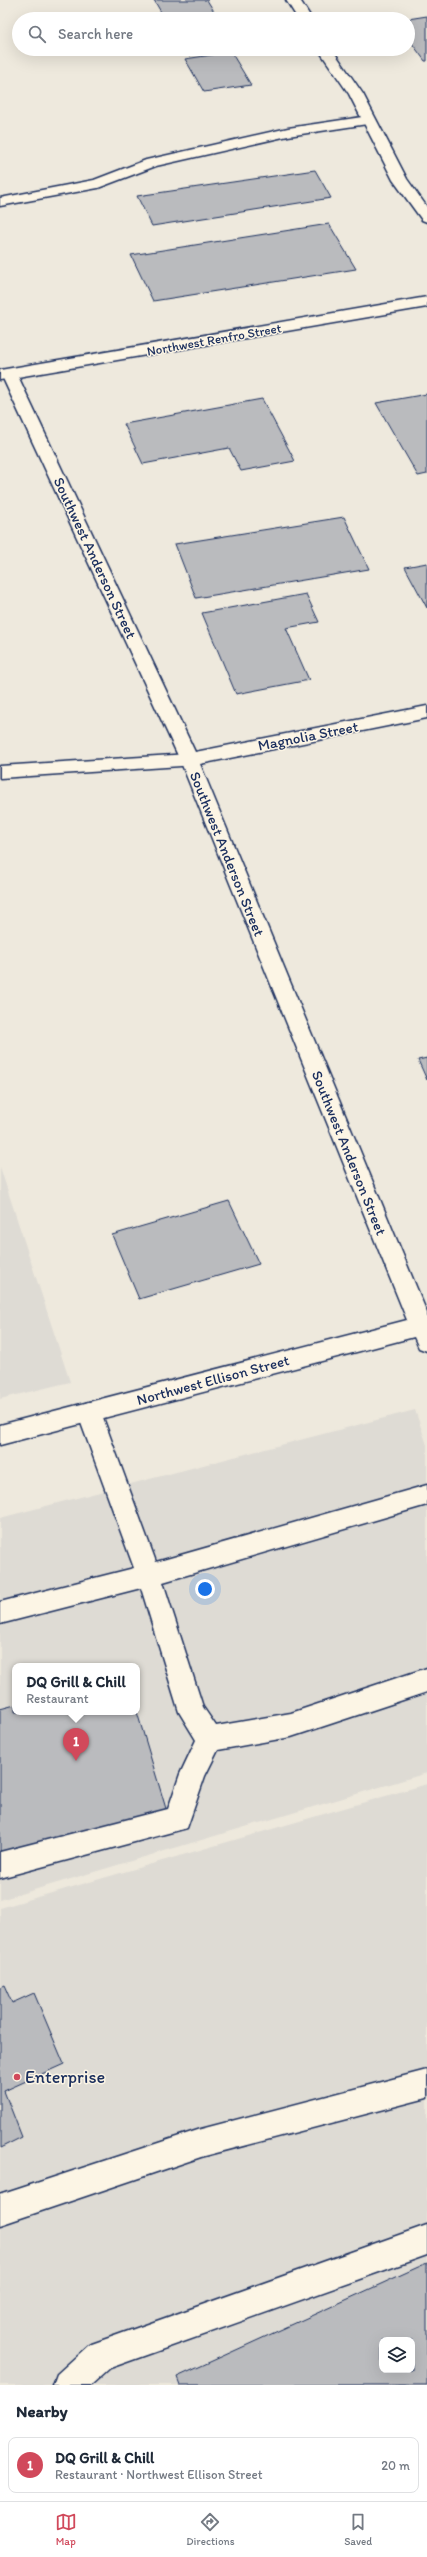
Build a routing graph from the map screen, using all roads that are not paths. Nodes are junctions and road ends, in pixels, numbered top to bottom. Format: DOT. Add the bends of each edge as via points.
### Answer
graph roads {
  1 [pos="293,0"];
  2 [pos="301,12"];
  3 [pos="330,56"];
  4 [pos="369,120"];
  5 [pos="0,202"];
  6 [pos="427,217"];
  7 [pos="427,302"];
  8 [pos="4,374"];
  9 [pos="427,712"];
  10 [pos="189,760"];
  11 [pos="0,772"];
  12 [pos="425,1330"];
  13 [pos="89,1412"];
  14 [pos="0,1435"];
  15 [pos="427,1494"];
  16 [pos="149,1575"];
  17 [pos="0,1613"];
  18 [pos="427,1680"];
  19 [pos="210,1739"];
  20 [pos="0,1865"];
  21 [pos="427,2084"];
  22 [pos="0,2210"];
  23 [pos="427,2240"];
  24 [pos="68,2385"];
  1 -- 2 [label="street"];
  3 -- 4 [label="street" via="356,94"];
  4 -- 5 [label="street" via="288,132 151,163 98,184"];
  4 -- 6 [label="street" via="400,180"];
  7 -- 8 [label="street, Northwest Renfro Street"];
  8 -- 10 [label="street, Southwest Anderson Street"];
  9 -- 10 [label="street, Magnolia Street"];
  10 -- 11 [label="street, Magnolia Street"];
  10 -- 12 [label="street, Southwest Anderson Street"];
  12 -- 13 [label="street, Northwest Ellison Street"];
  13 -- 14 [label="street, Northwest Ellison Street"];
  13 -- 16 [label="street"];
  15 -- 16 [label="street"];
  16 -- 17 [label="street"];
  16 -- 19 [label="street" via="192,1712"];
  18 -- 19 [label="street" via="291,1725"];
  19 -- 20 [label="street" via="193,1774 178,1819"];
  21 -- 22 [label="street" via="201,2143"];
  23 -- 24 [label="street" via="100,2356"];
}
